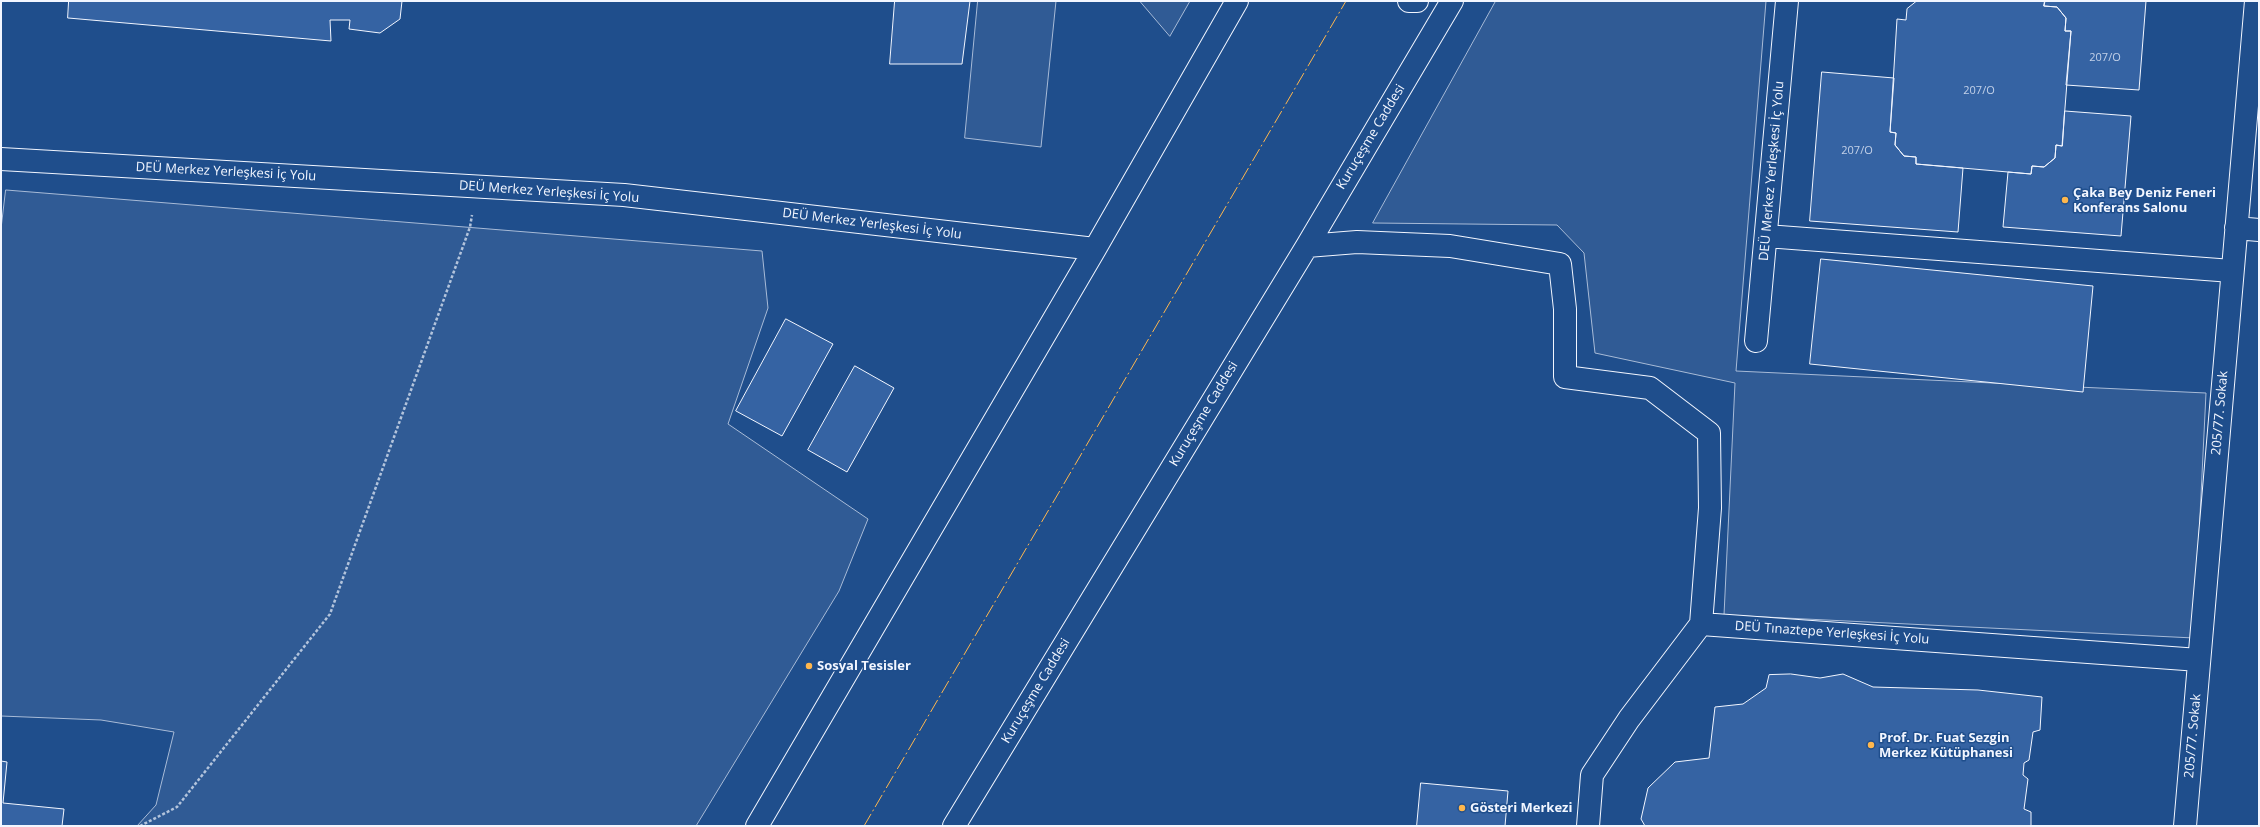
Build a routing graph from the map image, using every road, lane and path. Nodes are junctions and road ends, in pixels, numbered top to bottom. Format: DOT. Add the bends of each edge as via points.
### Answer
graph roads {
  1 [pos="1237,1"];
  2 [pos="1409,1"];
  3 [pos="1417,1"];
  4 [pos="1452,1"];
  5 [pos="1787,1"];
  6 [pos="2256,1"];
  7 [pos="1,159"];
  8 [pos="477,187"];
  9 [pos="2236,228"];
  10 [pos="2259,230"];
  11 [pos="1766,236"];
  12 [pos="1307,246"];
  13 [pos="1095,249"];
  14 [pos="2232,271"];
  15 [pos="1756,341"];
  16 [pos="1701,624"];
  17 [pos="2199,660"];
  18 [pos="2179,824"];
  19 [pos="140,826"];
  20 [pos="757,826"];
  21 [pos="954,826"];
  22 [pos="1588,826"];
  1 -- 13 [label="street"];
  2 -- 3 [label="street"];
  4 -- 12 [label="street, Kuruçeşme Caddesi"];
  5 -- 11 [label="street, DEÜ Merkez Yerleşkesi İç Yolu"];
  6 -- 9 [label="street, 205/77. Sokak"];
  7 -- 8 [label="street, DEÜ Merkez Yerleşkesi İç Yolu"];
  8 -- 13 [label="street, DEÜ Merkez Yerleşkesi İç Yolu" via="624,195"];
  8 -- 19 [label="path" via="470,227 330,614 177,807"];
  9 -- 10 [label="street"];
  9 -- 14 [label="street, 205/77. Sokak"];
  11 -- 14 [label="street"];
  11 -- 15 [label="street, DEÜ Merkez Yerleşkesi İç Yolu"];
  12 -- 16 [label="street" via="1357,242 1450,246 1560,264 1565,309 1565,377 1650,388 1709,433 1710,508"];
  12 -- 21 [label="street, Kuruçeşme Caddesi"];
  13 -- 20 [label="street"];
  14 -- 17 [label="street, 205/77. Sokak"];
  16 -- 17 [label="street, DEÜ Tınaztepe Yerleşkesi İç Yolu"];
  16 -- 22 [label="street" via="1592,775"];
  17 -- 18 [label="street, 205/77. Sokak"];
}
